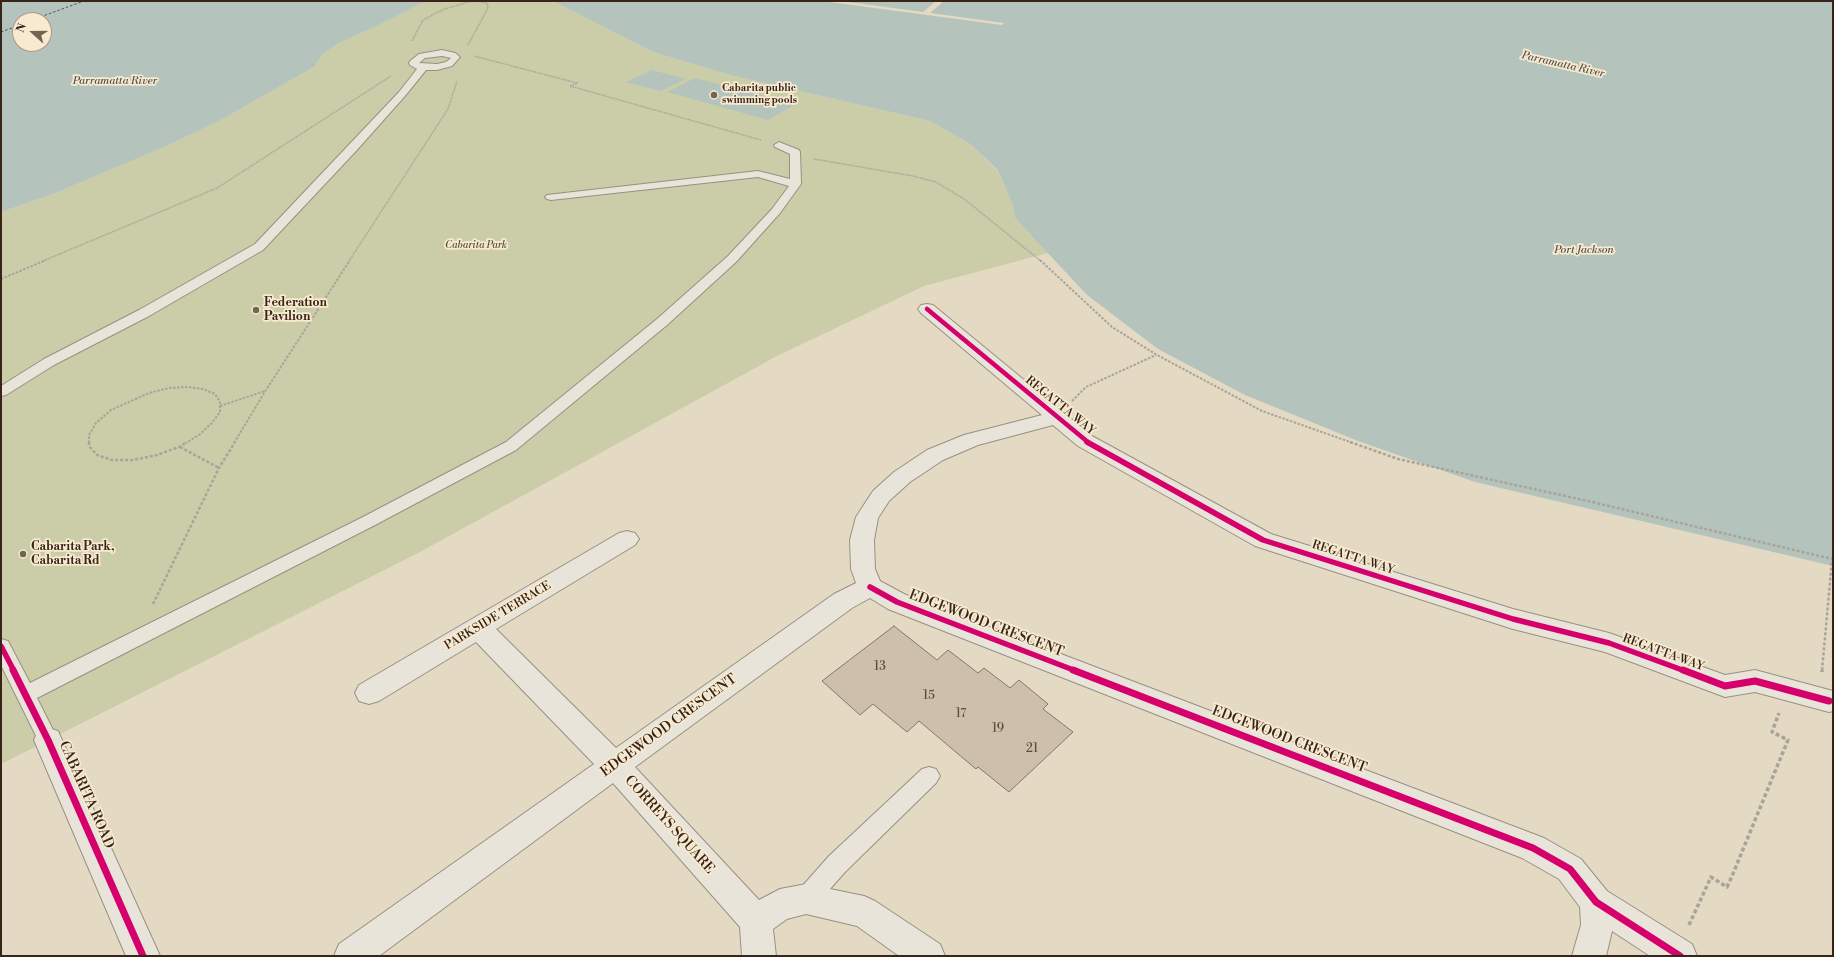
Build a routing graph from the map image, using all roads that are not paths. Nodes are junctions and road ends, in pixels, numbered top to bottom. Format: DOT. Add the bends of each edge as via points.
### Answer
graph roads {
  1 [pos="423,68"];
  2 [pos="779,146"];
  3 [pos="796,184"];
  4 [pos="551,198"];
  5 [pos="926,309"];
  6 [pos="1,392"];
  7 [pos="1056,418"];
  8 [pos="628,539"];
  9 [pos="870,588"];
  10 [pos="479,628"];
  11 [pos="1,646"];
  12 [pos="370,693"];
  13 [pos="25,695"];
  14 [pos="1829,701"];
  15 [pos="48,740"];
  16 [pos="614,765"];
  17 [pos="929,776"];
  18 [pos="806,899"];
  19 [pos="1596,902"];
  20 [pos="756,921"];
  21 [pos="1678,954"];
  22 [pos="143,956"];
  23 [pos="351,956"];
  24 [pos="759,956"];
  25 [pos="928,956"];
  26 [pos="1589,956"];
  1 -- 6 [label="lane" via="352,149 260,247 144,313 49,362"];
  2 -- 3 [label="lane" via="795,152"];
  3 -- 4 [label="lane" via="758,174"];
  3 -- 13 [label="lane" via="776,211 732,259 662,322 511,446"];
  5 -- 7 [label="street, REGATTA WAY"];
  7 -- 9 [label="street" via="971,440 935,455 902,477 881,496 867,517 862,540 863,569"];
  7 -- 14 [label="street, REGATTA WAY" via="1085,441 1263,540 1513,619 1608,643 1726,686 1754,681"];
  8 -- 10 [label="street, PARKSIDE TERRACE"];
  9 -- 16 [label="street, EDGEWOOD CRESCENT" via="843,601"];
  9 -- 19 [label="street, EDGEWOOD CRESCENT" via="897,602 1533,848 1570,869"];
  10 -- 12 [label="street, PARKSIDE TERRACE"];
  10 -- 16 [label="street, CORREYS SQUARE"];
  11 -- 13 [label="lane, CABARITA ROAD"];
  13 -- 15 [label="lane, CABARITA ROAD"];
  15 -- 22 [label="street, CABARITA ROAD"];
  16 -- 20 [label="street, CORREYS SQUARE"];
  16 -- 23 [label="street, EDGEWOOD CRESCENT"];
  17 -- 18 [label="lane" via="837,864"];
  18 -- 20 [label="street" via="780,906"];
  18 -- 25 [label="street" via="864,912"];
  19 -- 21 [label="street, EDGEWOOD CRESCENT"];
  19 -- 26 [label="street" via="1597,925"];
  20 -- 24 [label="street"];
}
